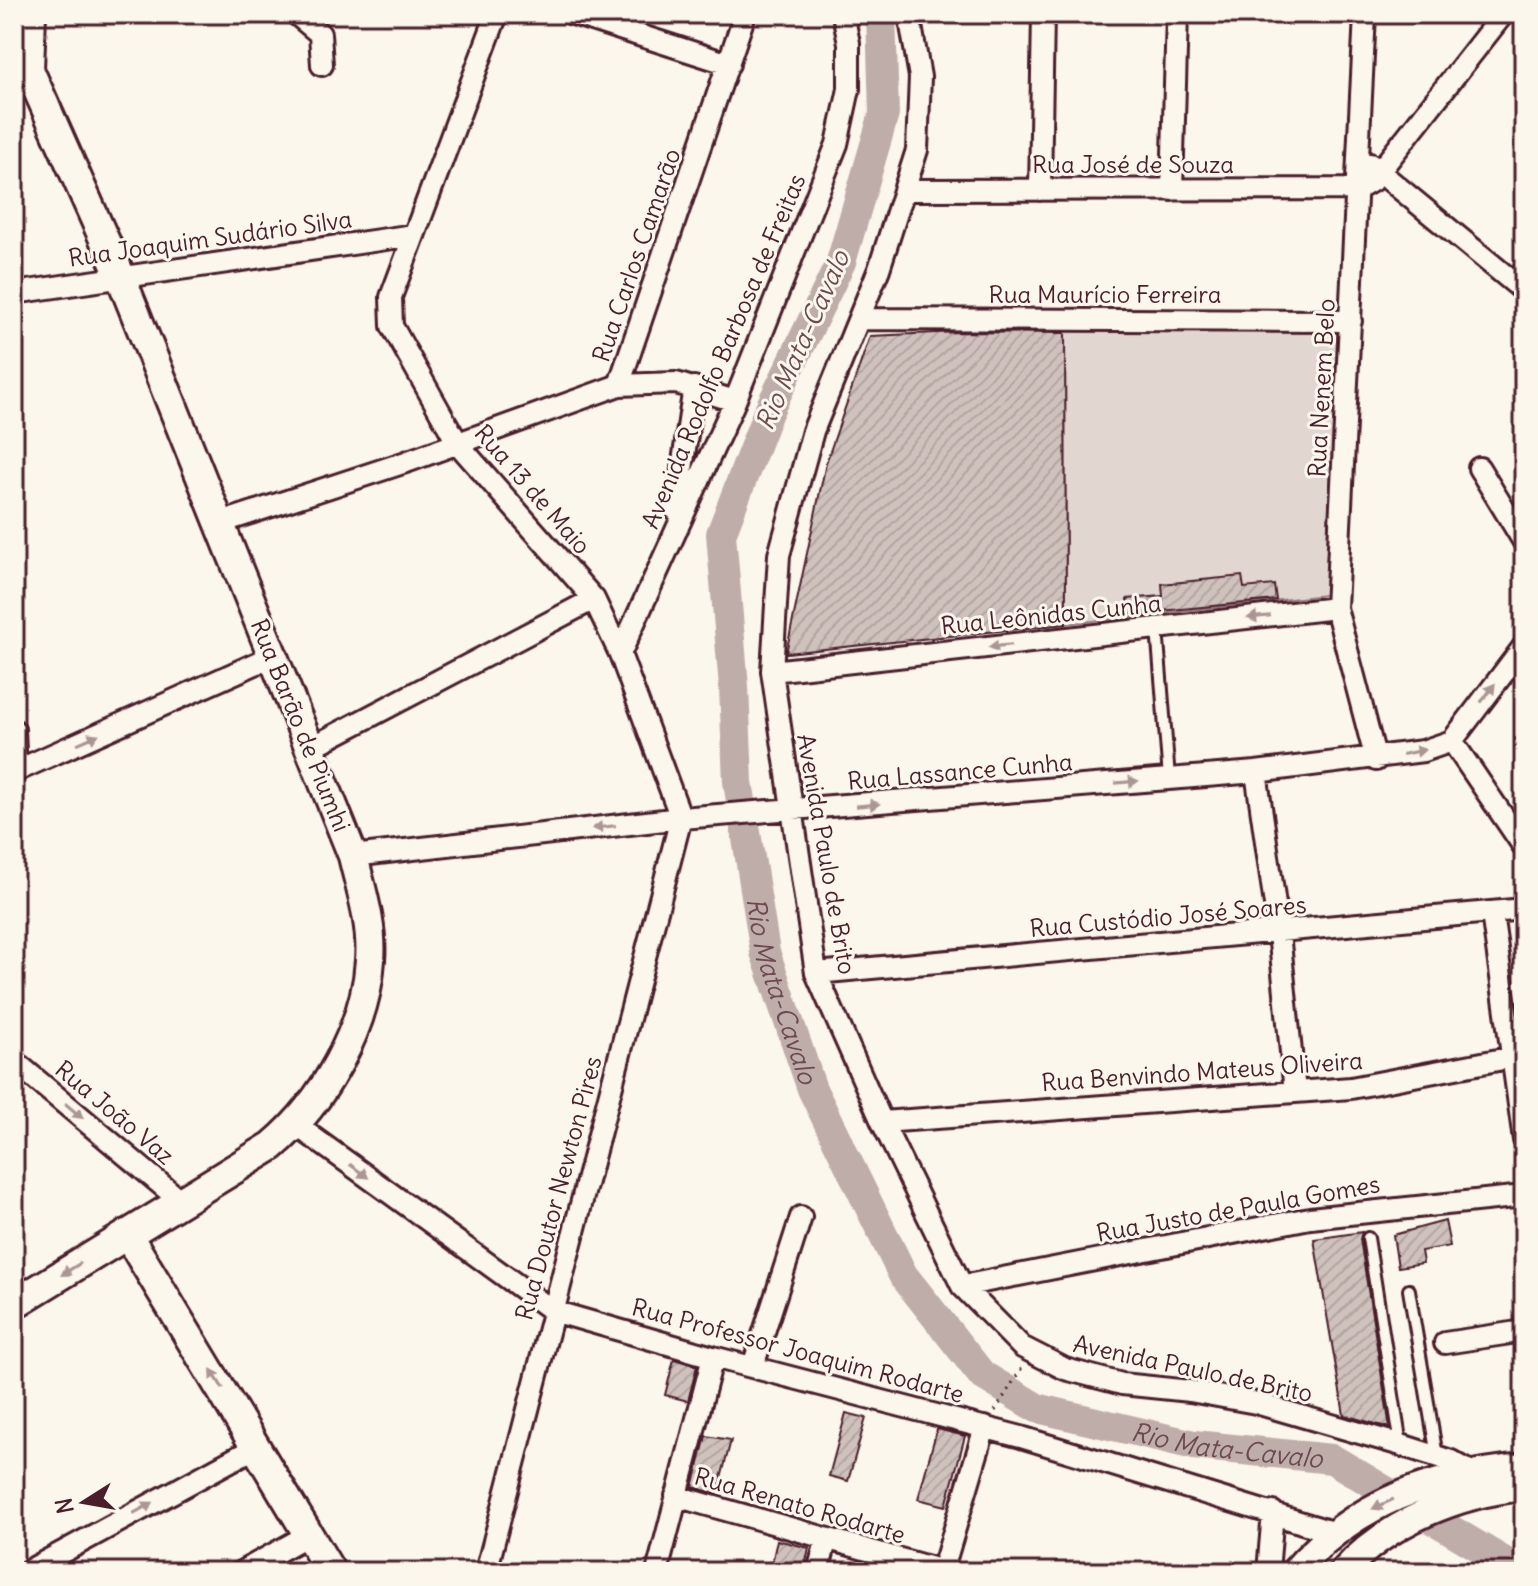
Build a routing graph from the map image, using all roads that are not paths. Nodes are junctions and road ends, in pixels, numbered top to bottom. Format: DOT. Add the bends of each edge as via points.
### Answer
graph roads {
  1 [pos="18,14"];
  2 [pos="31,14"];
  3 [pos="296,14"];
  4 [pos="497,14"];
  5 [pos="573,14"];
  6 [pos="745,14"];
  7 [pos="843,14"];
  8 [pos="909,14"];
  9 [pos="1043,14"];
  10 [pos="1177,14"];
  11 [pos="1365,14"];
  12 [pos="1503,14"];
  13 [pos="14,24"];
  14 [pos="729,64"];
  15 [pos="322,65"];
  16 [pos="21,66"];
  17 [pos="1360,159"];
  18 [pos="1379,170"];
  19 [pos="1358,189"];
  20 [pos="907,190"];
  21 [pos="1040,190"];
  22 [pos="1172,190"];
  23 [pos="414,235"];
  24 [pos="120,275"];
  25 [pos="1523,287"];
  26 [pos="14,293"];
  27 [pos="859,319"];
  28 [pos="1351,321"];
  29 [pos="619,385"];
  30 [pos="694,387"];
  31 [pos="735,401"];
  32 [pos="458,444"];
  33 [pos="1479,468"];
  34 [pos="220,523"];
  35 [pos="673,532"];
  36 [pos="1524,542"];
  37 [pos="594,599"];
  38 [pos="1336,608"];
  39 [pos="1157,628"];
  40 [pos="1524,646"];
  41 [pos="620,654"];
  42 [pos="273,656"];
  43 [pos="772,671"];
  44 [pos="14,730"];
  45 [pos="1452,741"];
  46 [pos="310,748"];
  47 [pos="1376,760"];
  48 [pos="15,771"];
  49 [pos="1256,772"];
  50 [pos="1169,778"];
  51 [pos="790,812"];
  52 [pos="681,818"];
  53 [pos="1524,847"];
  54 [pos="353,856"];
  55 [pos="1524,909"];
  56 [pos="1492,913"];
  57 [pos="1279,933"];
  58 [pos="816,973"];
  59 [pos="1518,1057"];
  60 [pos="14,1061"];
  61 [pos="1295,1092"];
  62 [pos="882,1122"];
  63 [pos="296,1125"];
  64 [pos="1524,1140"];
  65 [pos="1524,1196"];
  66 [pos="182,1202"];
  67 [pos="801,1217"];
  68 [pos="127,1234"];
  69 [pos="1368,1238"];
  70 [pos="962,1286"];
  71 [pos="1409,1290"];
  72 [pos="14,1304"];
  73 [pos="553,1311"];
  74 [pos="1524,1331"];
  75 [pos="1445,1343"];
  76 [pos="713,1357"];
  77 [pos="753,1366"];
  78 [pos="985,1427"];
  79 [pos="1401,1445"];
  80 [pos="258,1446"];
  81 [pos="1437,1456"];
  82 [pos="1524,1467"];
  83 [pos="1477,1487"];
  84 [pos="1524,1487"];
  85 [pos="676,1496"];
  86 [pos="1273,1512"];
  87 [pos="1335,1530"];
  88 [pos="308,1535"];
  89 [pos="826,1541"];
  90 [pos="909,1568"];
  91 [pos="26,1572"];
  92 [pos="241,1572"];
  93 [pos="331,1572"];
  94 [pos="486,1572"];
  95 [pos="657,1572"];
  96 [pos="818,1572"];
  97 [pos="944,1572"];
  98 [pos="1268,1572"];
  99 [pos="1294,1572"];
  100 [pos="1343,1572"];
  1 -- 13 [label="main road"];
  2 -- 16 [label="main road, Rua Barão de Piumhi"];
  3 -- 15 [label="street" via="320,34"];
  4 -- 23 [label="street, Rua 13 de Maio"];
  5 -- 14 [label="street"];
  6 -- 14 [label="street, Rua Carlos Camarão"];
  7 -- 31 [label="street, Avenida Rodolfo Barbosa de Freitas" via="849,89 837,144"];
  8 -- 20 [label="street, Avenida Paulo de Brito" via="920,77 917,150"];
  9 -- 21 [label="street"];
  10 -- 22 [label="street"];
  11 -- 17 [label="street, Rua Nenem Belo"];
  12 -- 18 [label="street"];
  14 -- 29 [label="street, Rua Carlos Camarão"];
  16 -- 24 [label="main road, Rua Barão de Piumhi"];
  17 -- 18 [label="street"];
  17 -- 19 [label="street, Rua Nenem Belo"];
  18 -- 19 [label="street"];
  18 -- 25 [label="street"];
  19 -- 22 [label="street, Rua José de Souza"];
  19 -- 28 [label="street, Rua Nenem Belo"];
  20 -- 21 [label="street, Rua José de Souza"];
  20 -- 27 [label="street, Avenida Paulo de Brito"];
  21 -- 22 [label="street, Rua José de Souza"];
  23 -- 24 [label="street, Rua Joaquim Sudário Silva"];
  23 -- 32 [label="street, Rua 13 de Maio" via="389,311 392,326"];
  24 -- 26 [label="street, Rua Joaquim Sudário Silva"];
  24 -- 34 [label="main road, Rua Barão de Piumhi"];
  27 -- 28 [label="street, Rua Maurício Ferreira"];
  27 -- 43 [label="street, Avenida Paulo de Brito" via="813,431 779,555"];
  28 -- 38 [label="street, Rua Nenem Belo"];
  29 -- 30 [label="street" via="656,381"];
  29 -- 32 [label="street, Rua Carlos Camarão"];
  30 -- 31 [label="street"];
  30 -- 35 [label="street"];
  31 -- 35 [label="street, Avenida Rodolfo Barbosa de Freitas"];
  32 -- 34 [label="street, Rua Carlos Camarão"];
  32 -- 37 [label="street, Rua 13 de Maio"];
  33 -- 36 [label="street"];
  34 -- 42 [label="main road, Rua Barão de Piumhi"];
  35 -- 41 [label="street, Avenida Rodolfo Barbosa de Freitas"];
  37 -- 41 [label="street, Rua 13 de Maio"];
  37 -- 46 [label="street"];
  38 -- 39 [label="street, Rua Leônidas Cunha, one-way"];
  38 -- 47 [label="street, Rua Nenem Belo"];
  39 -- 43 [label="street, Rua Leônidas Cunha, one-way"];
  39 -- 50 [label="lane"];
  45 -- 40 [label="street, one-way"];
  41 -- 52 [label="street, Rua 13 de Maio"];
  42 -- 46 [label="main road, Rua Barão de Piumhi"];
  48 -- 42 [label="street, one-way"];
  43 -- 51 [label="street, Avenida Paulo de Brito"];
  44 -- 48 [label="street"];
  47 -- 45 [label="street, Rua Lassance Cunha, one-way"];
  45 -- 53 [label="street"];
  46 -- 54 [label="main road, Rua Barão de Piumhi"];
  47 -- 49 [label="street, Rua Lassance Cunha"];
  49 -- 50 [label="street, Rua Lassance Cunha"];
  49 -- 57 [label="street"];
  51 -- 50 [label="street, Rua Lassance Cunha, one-way"];
  51 -- 52 [label="street, Rua Lassance Cunha"];
  51 -- 58 [label="street, Avenida Paulo de Brito"];
  52 -- 54 [label="street, Rua Lassance Cunha, one-way"];
  52 -- 73 [label="street, Rua Doutor Newton Pires"];
  54 -- 63 [label="main road, Rua Barão de Piumhi" via="369,925 368,974 359,1014 329,1078"];
  55 -- 56 [label="street, Rua Custódio José Soares"];
  56 -- 57 [label="street, Rua Custódio José Soares"];
  56 -- 59 [label="street"];
  57 -- 58 [label="street, Rua Custódio José Soares"];
  57 -- 61 [label="street"];
  58 -- 62 [label="street, Avenida Paulo de Brito"];
  59 -- 61 [label="street, Rua Benvindo Mateus Oliveira" via="1419,1078"];
  59 -- 64 [label="street"];
  60 -- 66 [label="street, Rua João Vaz, one-way"];
  61 -- 62 [label="street, Rua Benvindo Mateus Oliveira"];
  62 -- 70 [label="street, Avenida Paulo de Brito"];
  63 -- 66 [label="main road, Rua Barão de Piumhi"];
  63 -- 73 [label="street, Rua Professor Joaquim Rodarte, one-way"];
  65 -- 70 [label="street, Rua Justo de Paula Gomes" via="1310,1218"];
  66 -- 68 [label="main road, Rua Barão de Piumhi"];
  67 -- 77 [label="street"];
  68 -- 72 [label="main road, Rua Barão de Piumhi, one-way"];
  80 -- 68 [label="main road, one-way"];
  69 -- 79 [label="lane"];
  70 -- 79 [label="street, Avenida Paulo de Brito" via="1022,1347 1065,1369 1122,1384 1256,1403"];
  71 -- 81 [label="lane"];
  73 -- 76 [label="street, Rua Professor Joaquim Rodarte"];
  73 -- 94 [label="street, Rua Doutor Newton Pires"];
  74 -- 75 [label="street"];
  76 -- 77 [label="street, Rua Professor Joaquim Rodarte"];
  76 -- 85 [label="street"];
  77 -- 78 [label="street, Rua Professor Joaquim Rodarte"];
  78 -- 86 [label="street, Rua Professor Joaquim Rodarte"];
  78 -- 97 [label="street"];
  79 -- 81 [label="street, Avenida Paulo de Brito"];
  80 -- 88 [label="main road"];
  91 -- 80 [label="street, one-way"];
  81 -- 83 [label="street, Avenida Paulo de Brito"];
  82 -- 83 [label="street"];
  83 -- 84 [label="street"];
  83 -- 87 [label="street, one-way" via="1429,1484"];
  83 -- 100 [label="street" via="1383,1535"];
  85 -- 89 [label="street, Rua Renato Rodarte"];
  85 -- 95 [label="street"];
  86 -- 87 [label="street, Rua Professor Joaquim Rodarte"];
  86 -- 98 [label="street"];
  87 -- 99 [label="street"];
  88 -- 92 [label="street"];
  88 -- 93 [label="main road"];
  89 -- 90 [label="street, Rua Renato Rodarte"];
  89 -- 96 [label="street"];
  90 -- 97 [label="street, Rua Renato Rodarte"];
}
